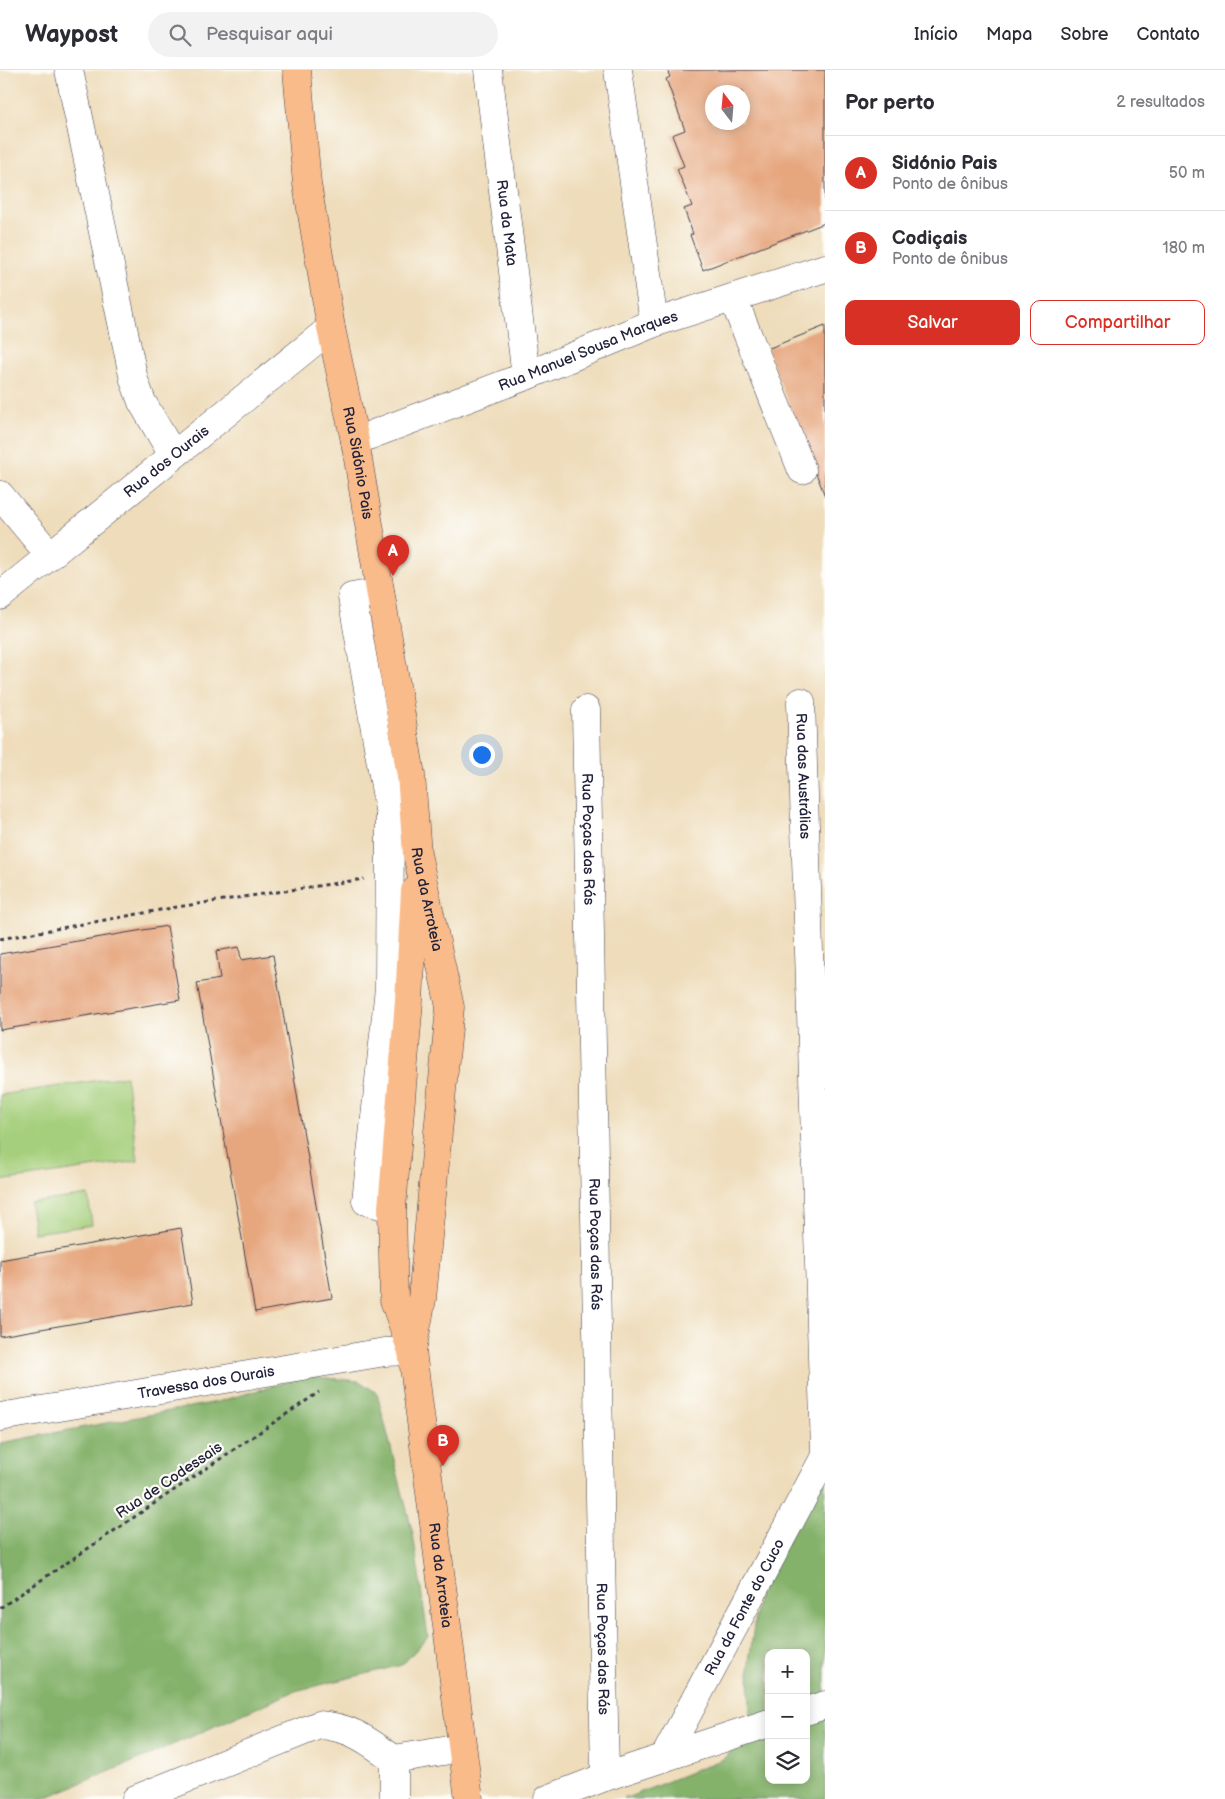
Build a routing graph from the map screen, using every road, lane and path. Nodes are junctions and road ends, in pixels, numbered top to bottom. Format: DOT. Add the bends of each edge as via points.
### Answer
graph roads {
  1 [pos="69,70"];
  2 [pos="297,70"];
  3 [pos="488,70"];
  4 [pos="618,70"];
  5 [pos="825,268"];
  6 [pos="733,298"];
  7 [pos="654,323"];
  8 [pos="331,328"];
  9 [pos="526,376"];
  10 [pos="355,441"];
  11 [pos="173,455"];
  12 [pos="802,470"];
  13 [pos="0,495"];
  14 [pos="49,554"];
  15 [pos="0,596"];
  16 [pos="801,702"];
  17 [pos="586,710"];
  18 [pos="402,816"];
  19 [pos="418,854"];
  20 [pos="390,877"];
  21 [pos="0,939"];
  22 [pos="392,1208"];
  23 [pos="412,1351"];
  24 [pos="338,1360"];
  25 [pos="0,1417"];
  26 [pos="825,1450"];
  27 [pos="825,1456"];
  28 [pos="0,1608"];
  29 [pos="825,1705"];
  30 [pos="810,1710"];
  31 [pos="765,1724"];
  32 [pos="462,1748"];
  33 [pos="664,1758"];
  34 [pos="394,1759"];
  35 [pos="605,1777"];
  36 [pos="136,1799"];
  37 [pos="394,1799"];
  38 [pos="469,1799"];
  39 [pos="548,1799"];
  1 -- 11 [label="street" via="134,380 142,402"];
  2 -- 8 [label="main road, Rua Sidónio Pais" via="307,184"];
  3 -- 9 [label="street, Rua da Mata"];
  4 -- 7 [label="street"];
  5 -- 6 [label="street, Rua Manuel Sousa Marques"];
  6 -- 7 [label="street, Rua Manuel Sousa Marques"];
  6 -- 12 [label="street"];
  7 -- 9 [label="street, Rua Manuel Sousa Marques"];
  8 -- 10 [label="main road, Rua Sidónio Pais"];
  8 -- 11 [label="street, Rua dos Ourais"];
  9 -- 10 [label="street, Rua Manuel Sousa Marques"];
  10 -- 18 [label="main road, Rua Sidónio Pais" via="410,775"];
  11 -- 14 [label="street, Rua dos Ourais"];
  13 -- 14 [label="street"];
  14 -- 15 [label="street, Rua dos Ourais"];
  16 -- 26 [label="street, Rua das Austrálias"];
  17 -- 35 [label="street, Rua Poças das Rás"];
  18 -- 19 [label="main road, Rua Sidónio Pais"];
  18 -- 20 [label="street"];
  19 -- 22 [label="main road, Rua da Arroteia"];
  19 -- 23 [label="main road, Rua da Arroteia" via="450,1007 422,1299"];
  20 -- 21 [label="path" via="177,907"];
  20 -- 22 [label="street" via="389,988 366,1201"];
  22 -- 23 [label="main road, Rua da Arroteia" via="394,1300"];
  23 -- 24 [label="street, Travessa dos Ourais"];
  23 -- 32 [label="main road, Rua da Arroteia"];
  24 -- 25 [label="street, Travessa dos Ourais"];
  24 -- 28 [label="path, Rua de Codessais" via="328,1386"];
  27 -- 33 [label="street, Rua da Fonte do Cuco"];
  29 -- 30 [label="street"];
  31 -- 33 [label="street"];
  32 -- 34 [label="street"];
  32 -- 38 [label="main road, Rua da Arroteia"];
  33 -- 35 [label="street"];
  34 -- 36 [label="street" via="356,1733 319,1725"];
  34 -- 37 [label="street"];
  35 -- 39 [label="street"];
}
